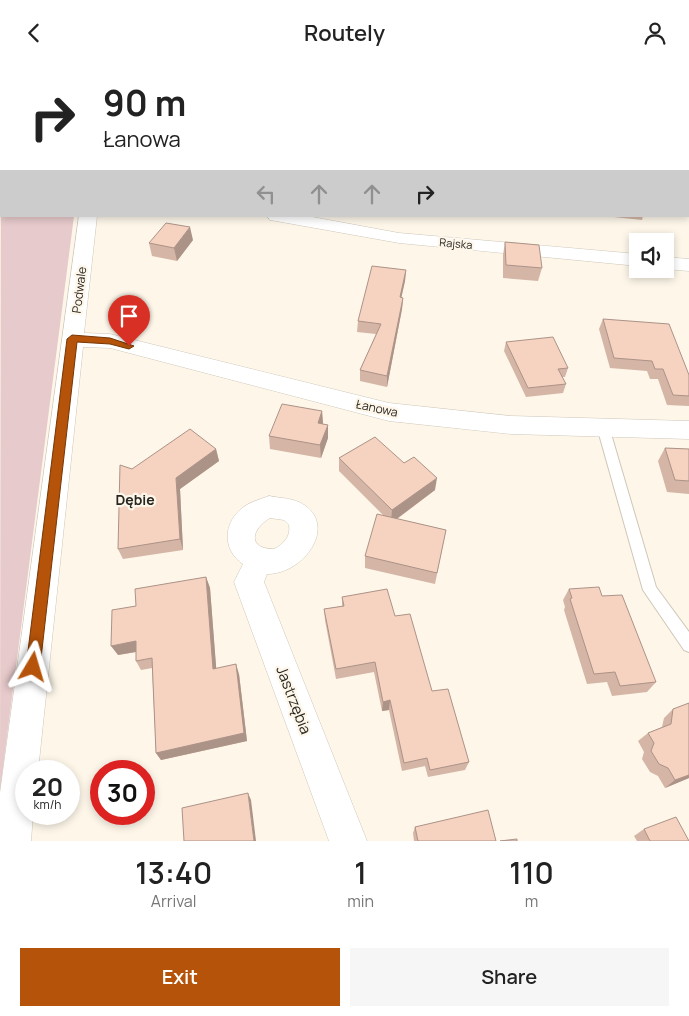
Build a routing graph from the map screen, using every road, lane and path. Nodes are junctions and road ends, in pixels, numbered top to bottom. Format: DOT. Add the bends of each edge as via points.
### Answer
graph roads {
  1 [pos="88,217"];
  2 [pos="282,217"];
  3 [pos="629,259"];
  4 [pos="674,264"];
  5 [pos="689,265"];
  6 [pos="72,339"];
  7 [pos="603,427"];
  8 [pos="689,430"];
  9 [pos="259,559"];
  10 [pos="689,645"];
  11 [pos="12,841"];
  12 [pos="348,841"];
  1 -- 6 [label="street, Podwale"];
  2 -- 3 [label="street, Rajska" via="400,238"];
  4 -- 5 [label="street"];
  6 -- 7 [label="street, Łanowa" via="110,341 389,412 511,425"];
  6 -- 11 [label="street, Podwale"];
  7 -- 8 [label="street, Łanowa"];
  7 -- 10 [label="lane" via="650,590"];
  9 -- 12 [label="street, Jastrzębia" via="249,582"];
}
